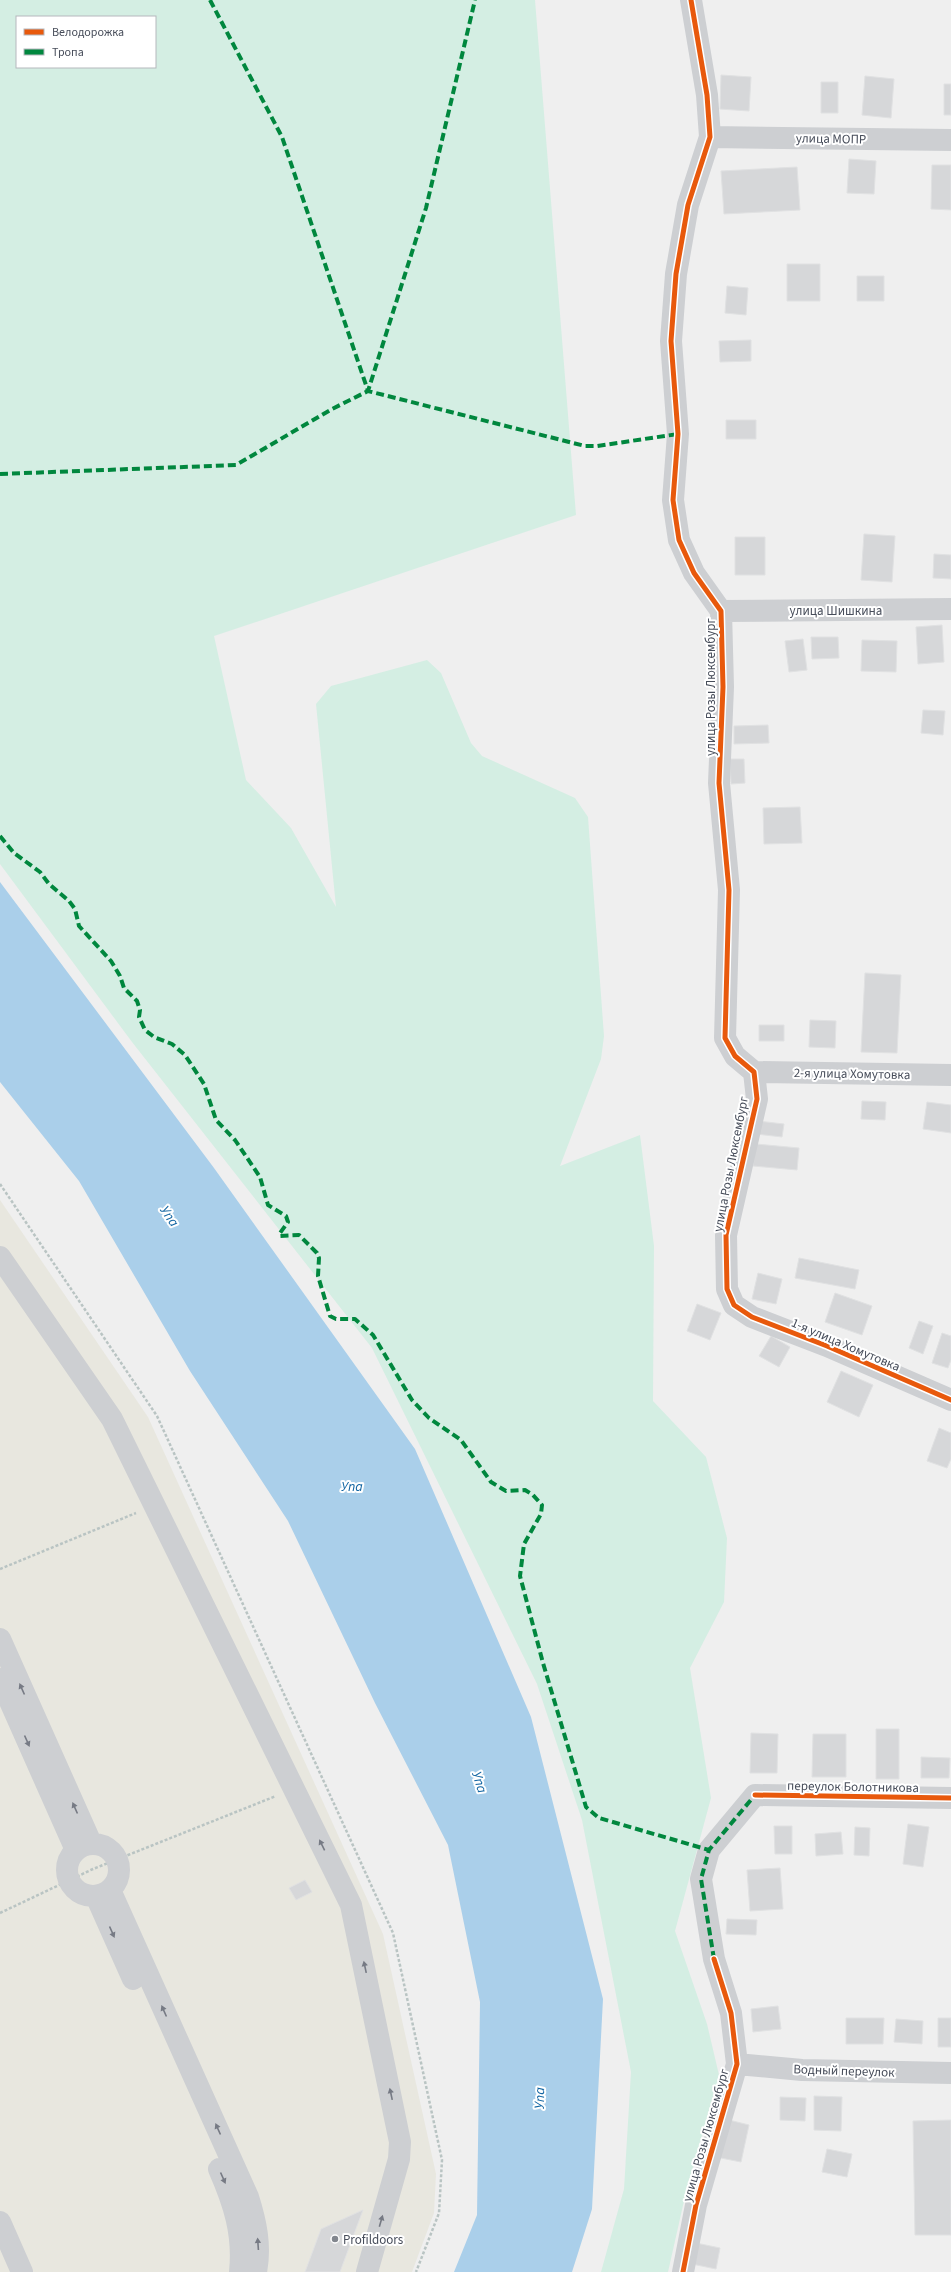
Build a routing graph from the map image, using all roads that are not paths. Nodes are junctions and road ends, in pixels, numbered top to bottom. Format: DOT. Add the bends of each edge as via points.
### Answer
graph roads {
  1 [pos="692,0"];
  2 [pos="710,136"];
  3 [pos="951,140"];
  4 [pos="951,609"];
  5 [pos="721,611"];
  6 [pos="754,1072"];
  7 [pos="951,1075"];
  8 [pos="0,1257"];
  9 [pos="734,1305"];
  10 [pos="951,1400"];
  11 [pos="0,1639"];
  12 [pos="0,1679"];
  13 [pos="755,1795"];
  14 [pos="951,1798"];
  15 [pos="83,1847"];
  16 [pos="103,1893"];
  17 [pos="737,2064"];
  18 [pos="951,2073"];
  19 [pos="0,2222"];
  20 [pos="22,2272"];
  21 [pos="240,2272"];
  22 [pos="256,2272"];
  23 [pos="367,2272"];
  24 [pos="683,2272"];
  1 -- 2 [label="street, улица Розы Люксембург" via="707,95"];
  2 -- 3 [label="street, улица МОПР"];
  2 -- 5 [label="street, улица Розы Люксембург" via="688,205 676,274 672,341 678,434 673,500 679,540 694,573"];
  4 -- 5 [label="street, улица Шишкина"];
  5 -- 6 [label="street, улица Розы Люксембург" via="723,687 720,783 729,890 725,1038 735,1056"];
  6 -- 7 [label="street, 2-я улица Хомутовка"];
  6 -- 9 [label="street, улица Розы Люксембург" via="757,1099 726,1234 726,1289"];
  23 -- 8 [label="street, one-way" via="399,2158 400,2142 353,1909 112,1419"];
  9 -- 10 [label="street, 1-я улица Хомутовка" via="752,1317 827,1346"];
  15 -- 11 [label="street, one-way"];
  12 -- 15 [label="street, one-way"];
  13 -- 14 [label="street, переулок Болотникова"];
  13 -- 17 [label="street, улица Розы Люксембург" via="709,1850 700,1879 714,1959 731,2013"];
  15 -- 16 [label="street" via="107,1847 117,1860 119,1876"];
  15 -- 16 [label="street" via="71,1855 67,1867 69,1880 72,1886 83,1894"];
  16 -- 21 [label="street, one-way" via="231,2196 240,2230"];
  22 -- 16 [label="street, one-way" via="259,2257 258,2240 248,2196"];
  17 -- 18 [label="street, Водный переулок" via="802,2070"];
  17 -- 24 [label="street, улица Розы Люксембург" via="696,2205"];
  19 -- 20 [label="street"];
}
